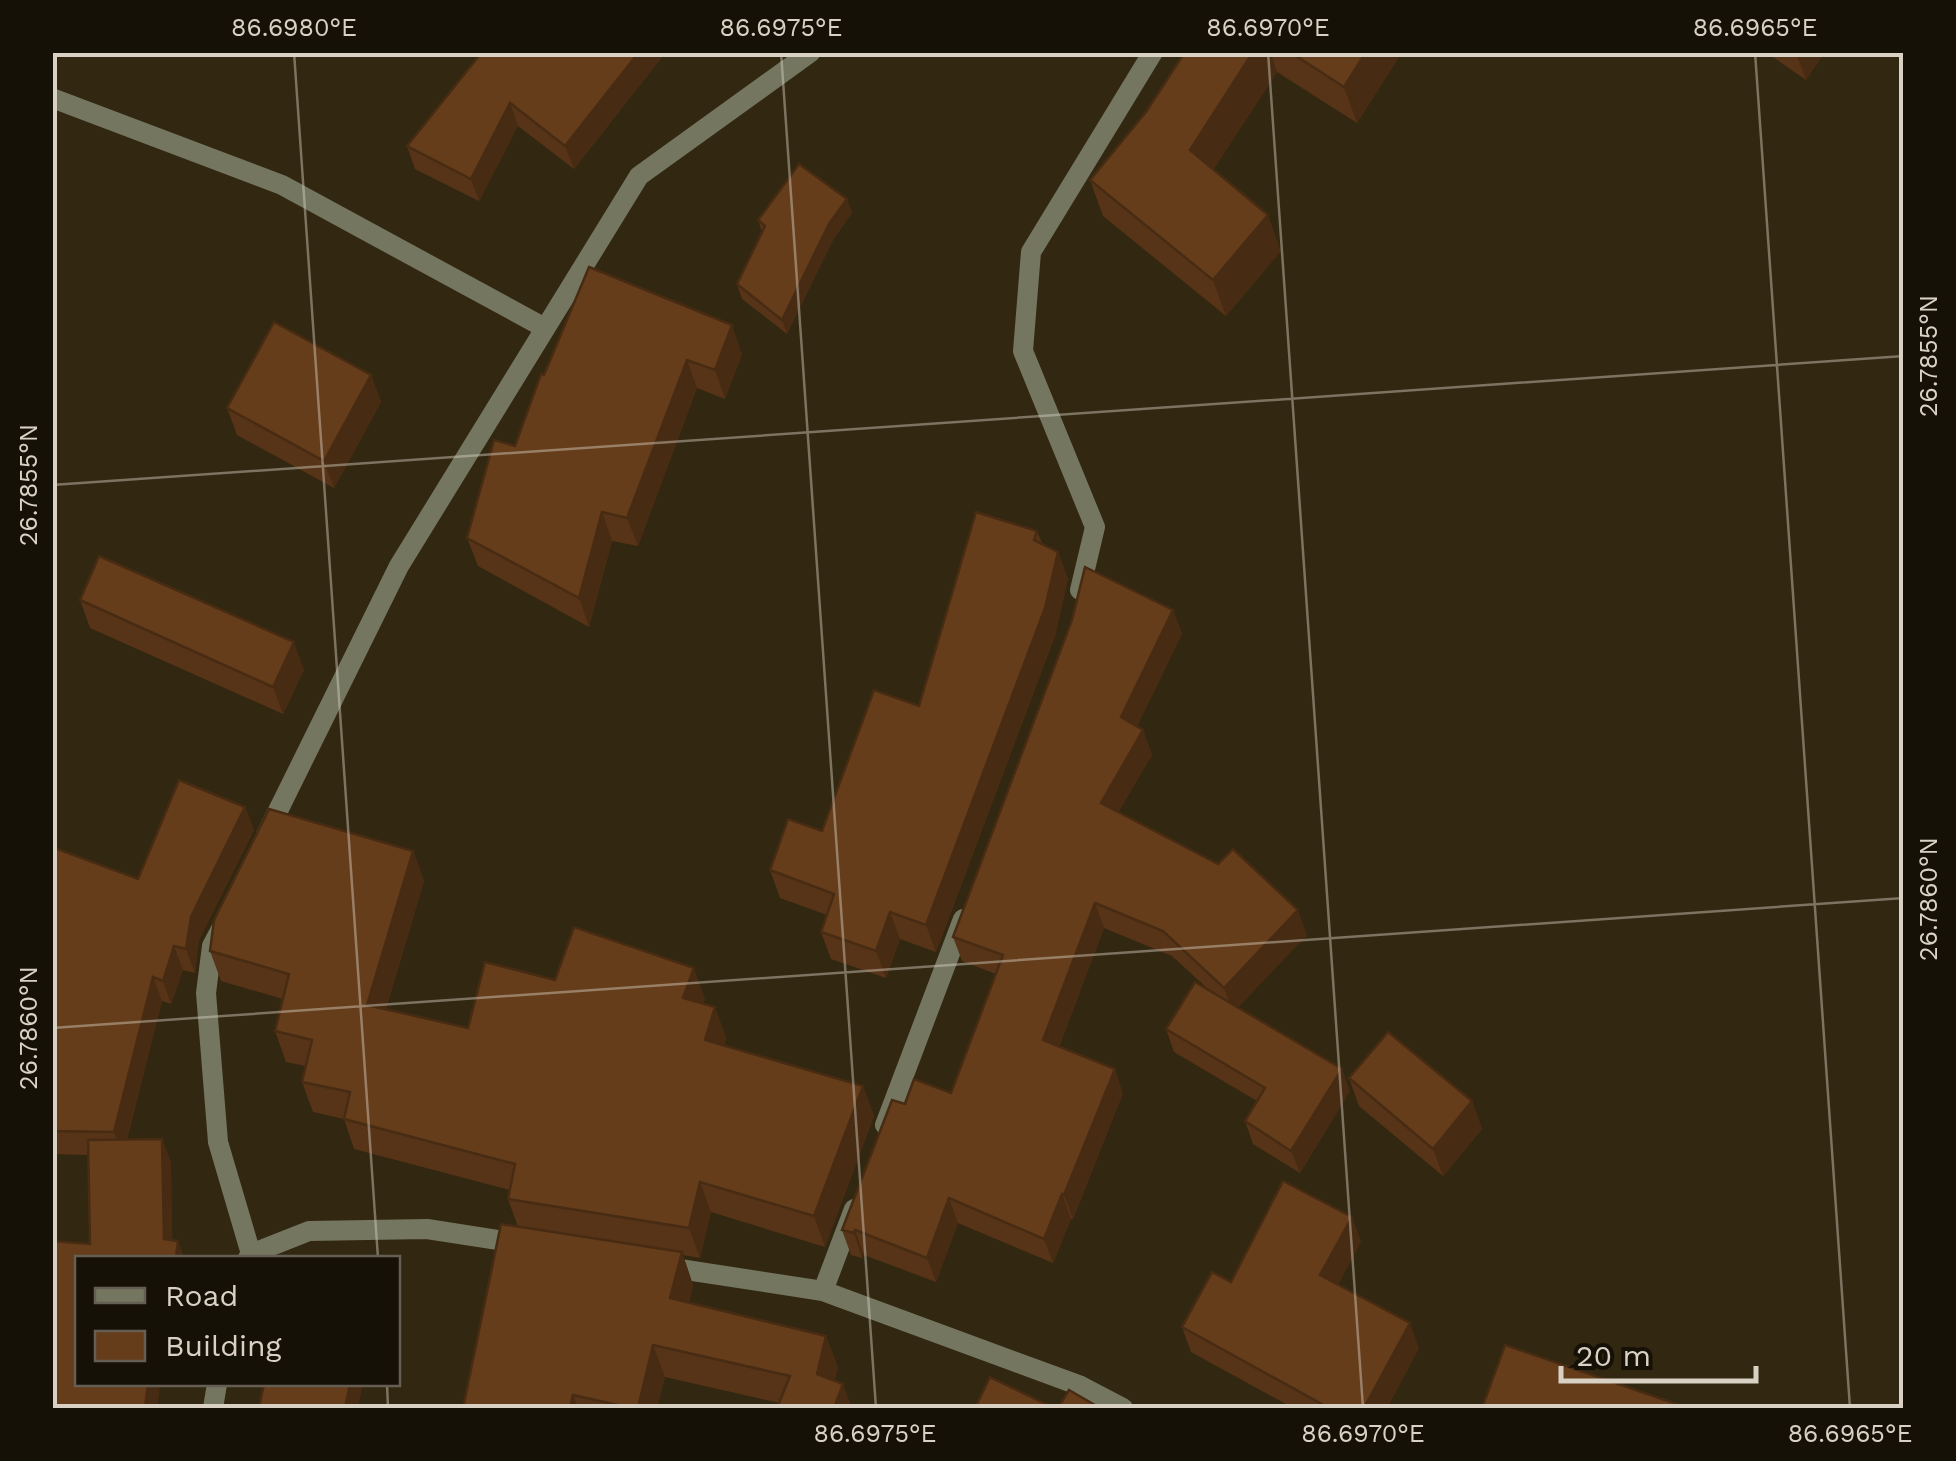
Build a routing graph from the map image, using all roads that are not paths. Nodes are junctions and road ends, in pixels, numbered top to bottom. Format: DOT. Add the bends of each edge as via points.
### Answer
graph roads {
  1 [pos="811,52"];
  2 [pos="1153,52"];
  3 [pos="52,98"];
  4 [pos="545,328"];
  5 [pos="1077,602"];
  6 [pos="254,860"];
  7 [pos="970,900"];
  8 [pos="229,912"];
  9 [pos="879,1142"];
  10 [pos="858,1198"];
  11 [pos="540,1246"];
  12 [pos="250,1256"];
  13 [pos="634,1261"];
  14 [pos="822,1291"];
  15 [pos="1123,1408"];
  1 -- 4 [label="street" via="640,176"];
  2 -- 5 [label="street" via="1032,252 1023,351 1094,527"];
  3 -- 4 [label="street" via="282,185"];
  4 -- 6 [label="street" via="399,566"];
  7 -- 9 [label="street"];
  8 -- 12 [label="street" via="212,946 206,993 218,1142"];
  10 -- 14 [label="street"];
  11 -- 12 [label="street" via="426,1229 309,1232"];
  13 -- 14 [label="street"];
  14 -- 15 [label="street"];
}
